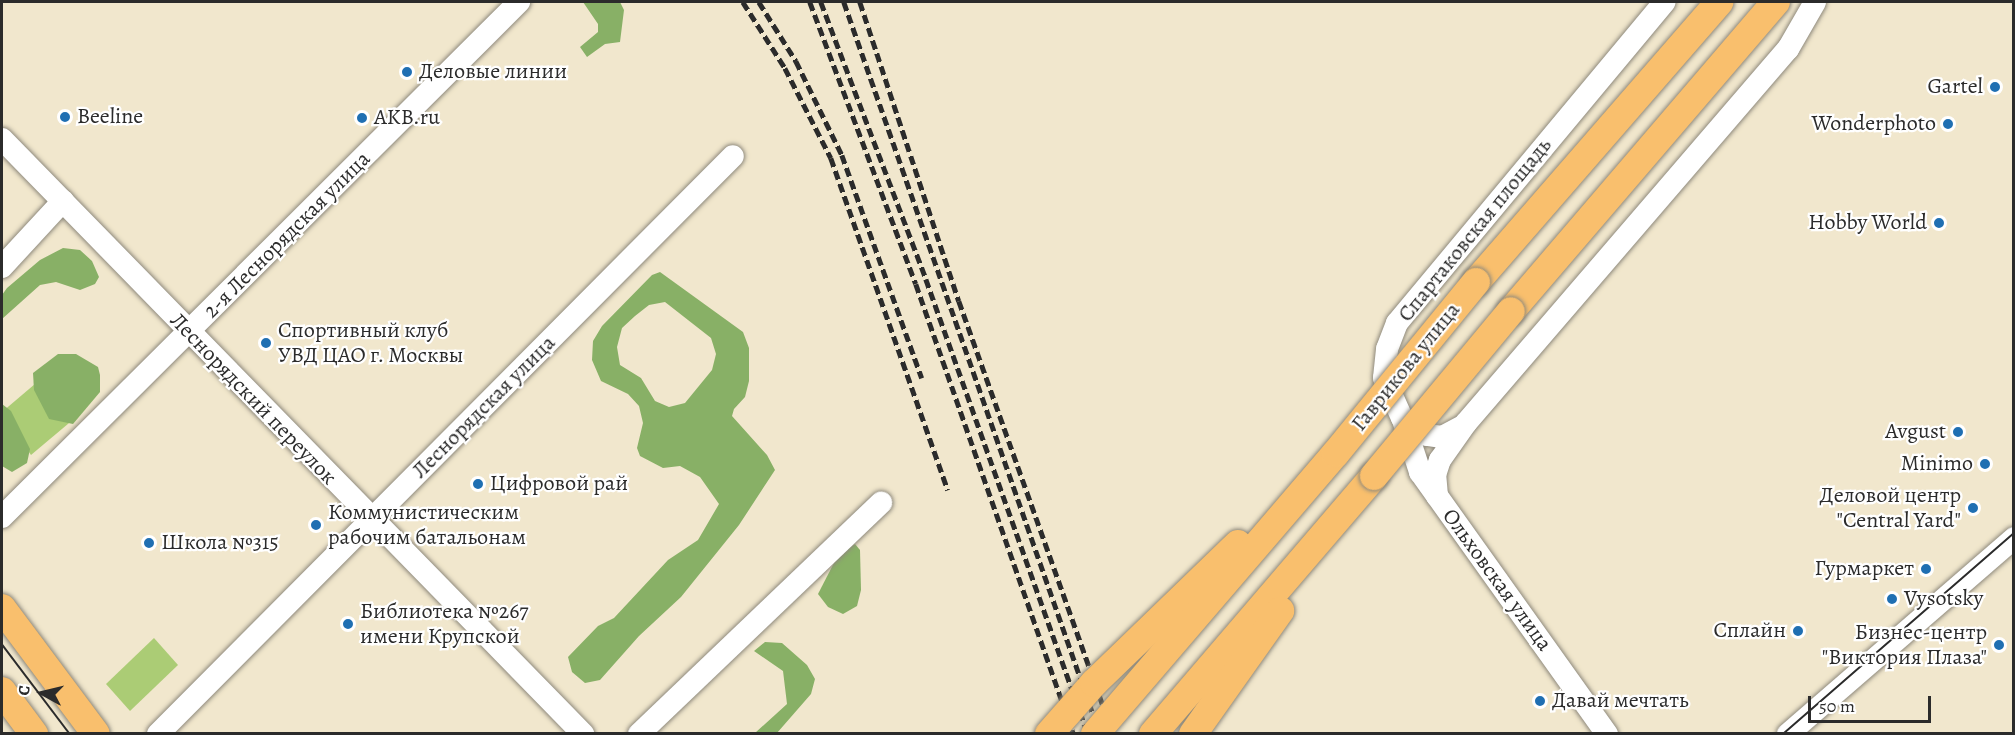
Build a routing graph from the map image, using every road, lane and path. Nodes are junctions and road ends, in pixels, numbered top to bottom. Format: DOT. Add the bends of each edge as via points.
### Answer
graph roads {
  1 [pos="519,2"];
  2 [pos="1664,2"];
  3 [pos="1719,2"];
  4 [pos="1776,2"];
  5 [pos="1815,2"];
  6 [pos="2,139"];
  7 [pos="733,156"];
  8 [pos="63,201"];
  9 [pos="2,267"];
  10 [pos="188,334"];
  11 [pos="1402,418"];
  12 [pos="1466,423"];
  13 [pos="1336,453"];
  14 [pos="1374,476"];
  15 [pos="1437,496"];
  16 [pos="881,503"];
  17 [pos="2,517"];
  18 [pos="371,519"];
  19 [pos="2013,538"];
  20 [pos="2,608"];
  21 [pos="2,692"];
  22 [pos="34,734"];
  23 [pos="96,734"];
  24 [pos="159,734"];
  25 [pos="583,734"];
  26 [pos="639,734"];
  27 [pos="1049,734"];
  28 [pos="1095,734"];
  29 [pos="1153,734"];
  30 [pos="1194,734"];
  31 [pos="1608,734"];
  32 [pos="1788,734"];
  1 -- 10 [label="street, 2-я Леснорядская улица"];
  2 -- 11 [label="street, Спартаковская площадь" via="1406,309 1390,338 1384,362 1388,393"];
  3 -- 13 [label="main road, Гаврикова улица, bridge" via="1476,282"];
  4 -- 14 [label="main road, Гаврикова улица, bridge"];
  5 -- 12 [label="street, Спартаковская площадь" via="1788,50"];
  6 -- 8 [label="street, Леснорядский переулок"];
  7 -- 18 [label="street, Леснорядская улица"];
  8 -- 9 [label="street"];
  8 -- 10 [label="street, Леснорядский переулок"];
  10 -- 17 [label="street, 2-я Леснорядская улица"];
  10 -- 18 [label="street, Леснорядский переулок"];
  11 -- 12 [label="street, Спартаковская площадь" via="1427,435 1442,437"];
  11 -- 15 [label="street, Ольховская улица" via="1420,472"];
  12 -- 15 [label="street, Спартаковская площадь" via="1440,460 1435,476"];
  13 -- 27 [label="main road, bridge" via="1186,591"];
  13 -- 28 [label="main road, Гаврикова улица, bridge"];
  14 -- 29 [label="main road, Гаврикова улица"];
  14 -- 30 [label="main road"];
  15 -- 31 [label="street, Ольховская улица"];
  16 -- 26 [label="street"];
  18 -- 24 [label="street, Леснорядская улица"];
  18 -- 25 [label="street, Леснорядский переулок"];
  19 -- 32 [label="street"];
  20 -- 23 [label="main road"];
  21 -- 22 [label="main road"];
}
